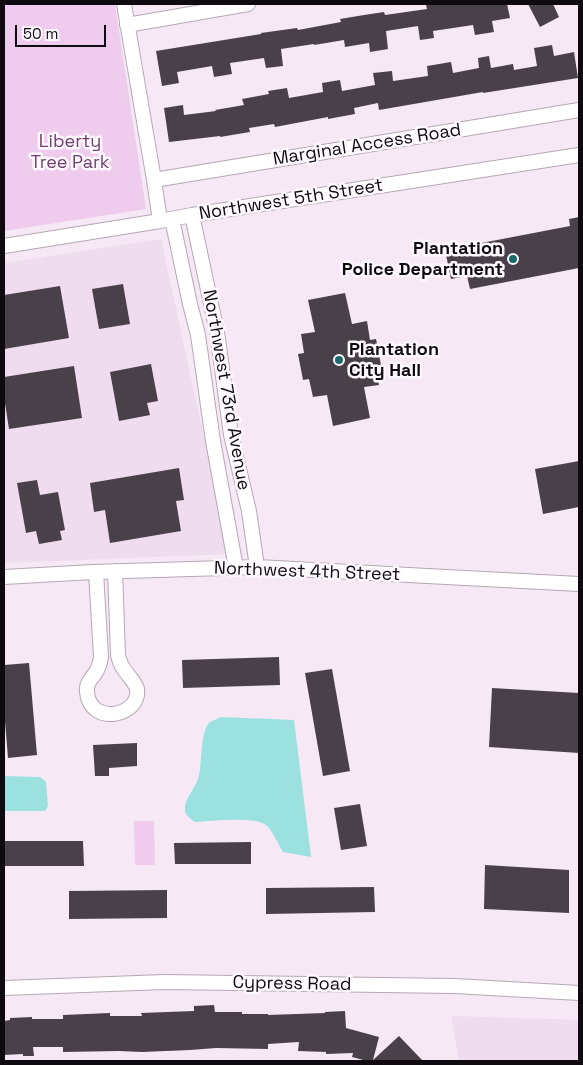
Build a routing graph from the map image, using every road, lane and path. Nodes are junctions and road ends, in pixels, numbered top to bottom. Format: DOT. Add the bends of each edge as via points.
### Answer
graph roads {
  1 [pos="124,4"];
  2 [pos="248,4"];
  3 [pos="127,25"];
  4 [pos="579,110"];
  5 [pos="579,155"];
  6 [pos="154,180"];
  7 [pos="192,215"];
  8 [pos="166,220"];
  9 [pos="4,246"];
  10 [pos="257,567"];
  11 [pos="236,568"];
  12 [pos="96,572"];
  13 [pos="114,572"];
  14 [pos="4,577"];
  15 [pos="579,584"];
  16 [pos="4,988"];
  17 [pos="579,993"];
  1 -- 3 [label="street, Northwest 73rd Avenue"];
  2 -- 3 [label="street"];
  3 -- 6 [label="street, Northwest 73rd Avenue"];
  4 -- 6 [label="street, Marginal Access Road"];
  5 -- 7 [label="street, Northwest 5th Street"];
  6 -- 8 [label="street, Northwest 73rd Avenue"];
  7 -- 8 [label="street, Northwest 5th Street"];
  7 -- 10 [label="street, Northwest 73rd Avenue" via="217,332 231,435 249,512"];
  8 -- 9 [label="street, Northwest 5th Street"];
  8 -- 11 [label="street, Northwest 73rd Avenue" via="198,335"];
  10 -- 11 [label="street, Northwest 4th Street"];
  10 -- 15 [label="street, Northwest 4th Street"];
  11 -- 13 [label="street, Northwest 4th Street"];
  12 -- 13 [label="street, Northwest 4th Street"];
  12 -- 13 [label="street" via="101,657 86,686 89,702 95,710 111,715 125,711 137,696 136,686 118,656"];
  12 -- 14 [label="street, Northwest 4th Street"];
  16 -- 17 [label="street, Cypress Road" via="164,982 455,986"];
}
